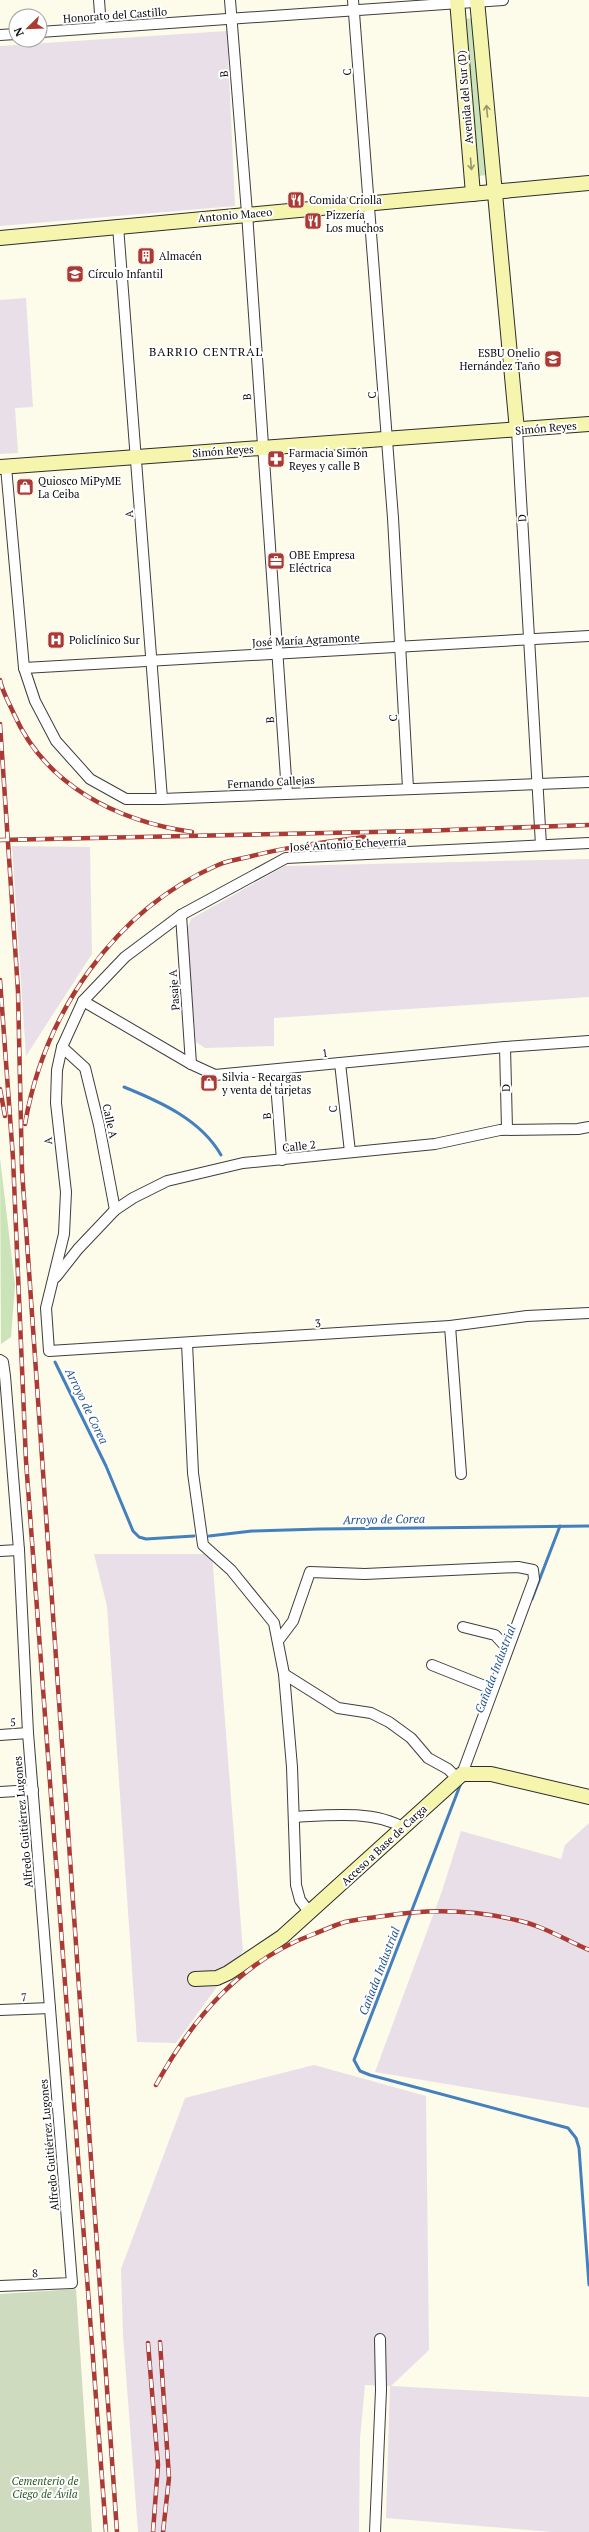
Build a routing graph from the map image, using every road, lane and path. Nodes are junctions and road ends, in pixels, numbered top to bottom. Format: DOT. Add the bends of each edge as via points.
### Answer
graph roads {
  1 [pos="99,0"];
  2 [pos="230,0"];
  3 [pos="503,0"];
  4 [pos="477,1"];
  5 [pos="457,2"];
  6 [pos="354,5"];
  7 [pos="231,18"];
  8 [pos="101,28"];
  9 [pos="48,31"];
  10 [pos="589,183"];
  11 [pos="495,192"];
  12 [pos="473,194"];
  13 [pos="369,204"];
  14 [pos="247,214"];
  15 [pos="118,226"];
  16 [pos="0,238"];
  17 [pos="589,424"];
  18 [pos="517,430"];
  19 [pos="388,440"];
  20 [pos="262,448"];
  21 [pos="137,457"];
  22 [pos="3,467"];
  23 [pos="589,636"];
  24 [pos="529,639"];
  25 [pos="402,648"];
  26 [pos="277,654"];
  27 [pos="151,661"];
  28 [pos="24,668"];
  29 [pos="589,782"];
  30 [pos="536,784"];
  31 [pos="408,788"];
  32 [pos="287,792"];
  33 [pos="162,800"];
  34 [pos="589,843"];
  35 [pos="541,845"];
  36 [pos="181,915"];
  37 [pos="83,1001"];
  38 [pos="589,1041"];
  39 [pos="62,1047"];
  40 [pos="505,1047"];
  41 [pos="340,1063"];
  42 [pos="191,1064"];
  43 [pos="275,1071"];
  44 [pos="589,1127"];
  45 [pos="507,1129"];
  46 [pos="350,1152"];
  47 [pos="282,1160"];
  48 [pos="115,1210"];
  49 [pos="53,1282"];
  50 [pos="589,1314"];
  51 [pos="450,1326"];
  52 [pos="187,1343"];
  53 [pos="48,1351"];
  54 [pos="0,1360"];
  55 [pos="461,1474"];
  56 [pos="19,1550"];
  57 [pos="0,1551"];
  58 [pos="463,1627"];
  59 [pos="278,1641"];
  60 [pos="507,1648"];
  61 [pos="432,1665"];
  62 [pos="284,1674"];
  63 [pos="492,1689"];
  64 [pos="28,1733"];
  65 [pos="0,1735"];
  66 [pos="459,1776"];
  67 [pos="33,1790"];
  68 [pos="0,1792"];
  69 [pos="589,1797"];
  70 [pos="294,1817"];
  71 [pos="404,1828"];
  72 [pos="310,1913"];
  73 [pos="195,1979"];
  74 [pos="50,2008"];
  75 [pos="0,2010"];
  76 [pos="72,2283"];
  77 [pos="0,2286"];
  78 [pos="380,2338"];
  79 [pos="375,2532"];
  1 -- 8 [label="street"];
  2 -- 7 [label="street, B"];
  3 -- 4 [label="street, Honorato del Castillo"];
  4 -- 5 [label="street, Honorato del Castillo"];
  11 -- 4 [label="street, Avenida del Sur (D), one-way"];
  5 -- 6 [label="street, Honorato del Castillo"];
  5 -- 12 [label="street, Avenida del Sur (D), one-way"];
  6 -- 7 [label="street, Honorato del Castillo"];
  6 -- 13 [label="street, C"];
  7 -- 8 [label="street, Honorato del Castillo"];
  7 -- 14 [label="street, B"];
  8 -- 9 [label="street, Honorato del Castillo"];
  10 -- 11 [label="street, Antonio Maceo"];
  11 -- 12 [label="street, Antonio Maceo"];
  11 -- 18 [label="street, D"];
  12 -- 13 [label="street, Antonio Maceo"];
  13 -- 14 [label="street, Antonio Maceo"];
  13 -- 19 [label="street, C"];
  14 -- 15 [label="street, Antonio Maceo"];
  14 -- 20 [label="street, B"];
  15 -- 16 [label="street, Antonio Maceo"];
  15 -- 21 [label="street, A"];
  17 -- 18 [label="street, Simón Reyes"];
  18 -- 19 [label="street, Simón Reyes"];
  18 -- 24 [label="street, D"];
  19 -- 20 [label="street, Simón Reyes"];
  19 -- 25 [label="street, C"];
  20 -- 21 [label="street, Simón Reyes"];
  20 -- 26 [label="street, B"];
  21 -- 22 [label="street, Simón Reyes"];
  21 -- 27 [label="street, A"];
  22 -- 28 [label="street, Fernando Callejas"];
  23 -- 24 [label="street, José María Agramonte"];
  24 -- 25 [label="street, José María Agramonte"];
  24 -- 30 [label="street, D"];
  25 -- 26 [label="street, José María Agramonte"];
  25 -- 31 [label="street, C"];
  26 -- 27 [label="street, José María Agramonte"];
  26 -- 32 [label="street, B"];
  27 -- 28 [label="street, José María Agramonte"];
  27 -- 33 [label="street, A"];
  28 -- 33 [label="street, Fernando Callejas" via="35,701 56,741 90,779 126,799"];
  29 -- 30 [label="street, Fernando Callejas"];
  30 -- 31 [label="street, Fernando Callejas"];
  30 -- 35 [label="street, D"];
  31 -- 32 [label="street, Fernando Callejas"];
  32 -- 33 [label="street, Fernando Callejas"];
  34 -- 35 [label="street, José Antonio Echeverría"];
  35 -- 36 [label="street, José Antonio Echeverría" via="286,858"];
  36 -- 37 [label="street, José Antonio Echeverría" via="125,957"];
  36 -- 42 [label="street, Pasaje A"];
  37 -- 39 [label="street, A"];
  37 -- 42 [label="street, 1"];
  38 -- 40 [label="street, 1"];
  39 -- 48 [label="street, Calle A" via="85,1068"];
  39 -- 49 [label="street, A" via="57,1070 56,1103 66,1192 64,1234"];
  40 -- 41 [label="street, 1"];
  40 -- 45 [label="street, D"];
  41 -- 43 [label="street, 1"];
  41 -- 46 [label="street, C"];
  42 -- 43 [label="street, 1" via="215,1075"];
  43 -- 47 [label="street, B"];
  44 -- 45 [label="street, Calle 2"];
  45 -- 46 [label="street, Calle 2" via="435,1144"];
  46 -- 47 [label="street, Calle 2"];
  47 -- 48 [label="street, Calle 2" via="243,1163 167,1181"];
  48 -- 49 [label="street, Calle 2" via="78,1249"];
  49 -- 53 [label="street, A" via="46,1308"];
  50 -- 51 [label="street, 3" via="527,1316"];
  51 -- 52 [label="street, 3"];
  51 -- 55 [label="street"];
  52 -- 53 [label="street, 3"];
  52 -- 59 [label="street" via="194,1473 203,1545 231,1570 274,1623"];
  54 -- 56 [label="street, Alfredo Guitiérrez Lugones" via="3,1362 5,1376"];
  56 -- 57 [label="street"];
  56 -- 64 [label="street, Alfredo Guitiérrez Lugones"];
  58 -- 60 [label="street" via="495,1635"];
  59 -- 60 [label="street" via="293,1621 310,1572 365,1574 518,1567 533,1570 534,1578"];
  59 -- 62 [label="street"];
  60 -- 63 [label="street"];
  61 -- 63 [label="street"];
  62 -- 66 [label="street" via="338,1708 371,1713 389,1722 411,1738 428,1758"];
  62 -- 70 [label="street"];
  63 -- 66 [label="street"];
  64 -- 65 [label="street, 5"];
  64 -- 67 [label="street, Alfredo Guitiérrez Lugones"];
  66 -- 69 [label="street" via="491,1774"];
  66 -- 71 [label="street, Acceso a Base de Carga"];
  67 -- 68 [label="street"];
  67 -- 74 [label="street, Alfredo Guitiérrez Lugones"];
  70 -- 71 [label="street" via="367,1816 393,1821"];
  70 -- 72 [label="street" via="296,1885 300,1900"];
  71 -- 72 [label="street, Acceso a Base de Carga"];
  72 -- 73 [label="street, Acceso a Base de Carga" via="282,1937 228,1973 217,1978"];
  74 -- 75 [label="street, 7"];
  74 -- 76 [label="street, Alfredo Guitiérrez Lugones"];
  76 -- 77 [label="street, 8"];
  78 -- 79 [label="street" via="381,2390"];
}
